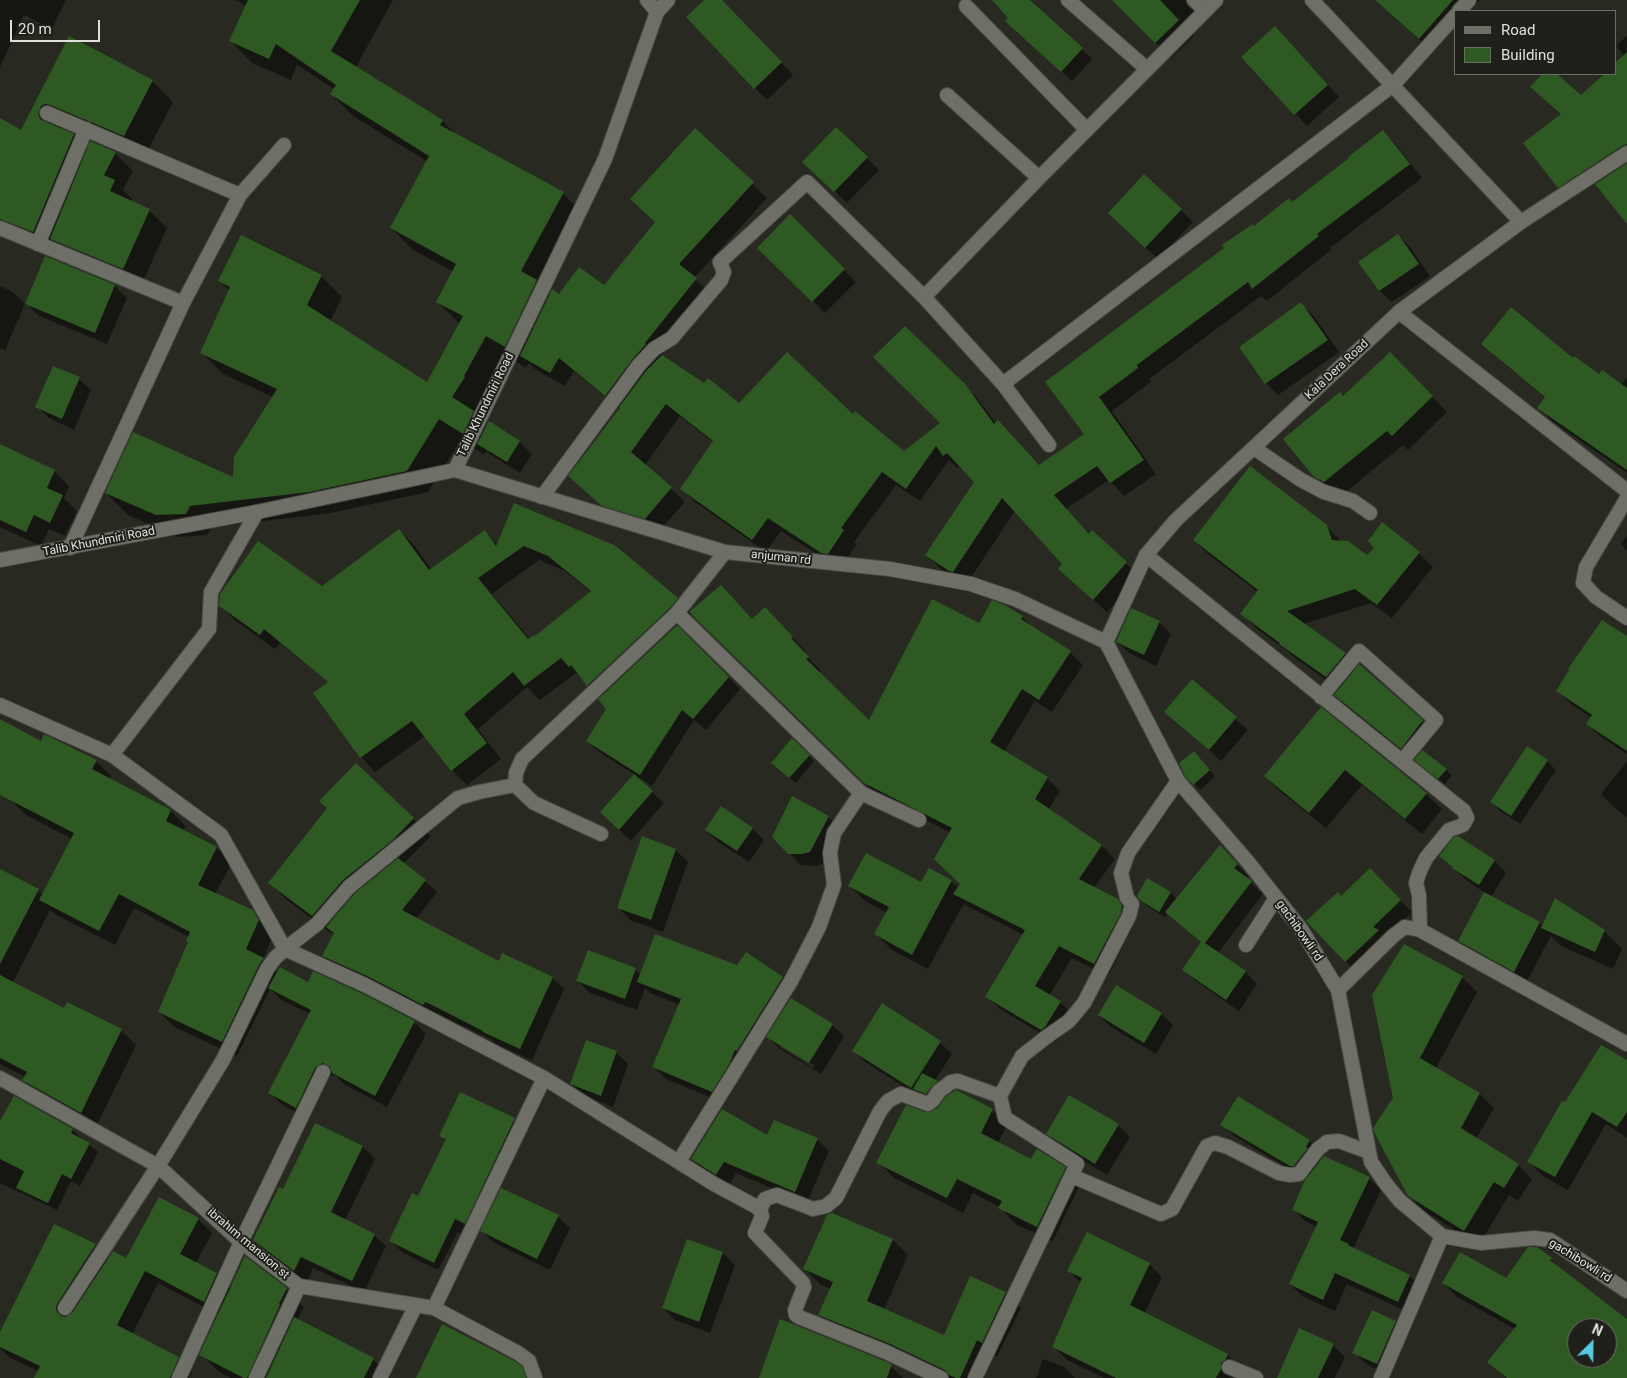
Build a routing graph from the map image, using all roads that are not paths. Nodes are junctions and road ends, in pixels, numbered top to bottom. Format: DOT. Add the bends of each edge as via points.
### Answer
graph roads {
  1 [pos="648,0"];
  2 [pos="668,0"];
  3 [pos="1068,0"];
  4 [pos="1194,0"];
  5 [pos="1312,0"];
  6 [pos="1470,0"];
  7 [pos="1211,5"];
  8 [pos="966,6"];
  9 [pos="1460,10"];
  10 [pos="657,12"];
  11 [pos="1454,17"];
  12 [pos="1147,70"];
  13 [pos="1393,85"];
  14 [pos="947,95"];
  15 [pos="47,113"];
  16 [pos="86,129"];
  17 [pos="1086,130"];
  18 [pos="284,146"];
  19 [pos="1627,153"];
  20 [pos="1039,178"];
  21 [pos="240,195"];
  22 [pos="1521,222"];
  23 [pos="0,228"];
  24 [pos="38,244"];
  25 [pos="924,297"];
  26 [pos="183,303"];
  27 [pos="1399,312"];
  28 [pos="1003,384"];
  29 [pos="1049,445"];
  30 [pos="1254,448"];
  31 [pos="455,470"];
  32 [pos="1627,491"];
  33 [pos="542,497"];
  34 [pos="1627,498"];
  35 [pos="257,512"];
  36 [pos="1370,513"];
  37 [pos="70,548"];
  38 [pos="725,552"];
  39 [pos="1146,555"];
  40 [pos="0,560"];
  41 [pos="678,613"];
  42 [pos="1627,618"];
  43 [pos="1106,642"];
  44 [pos="1321,697"];
  45 [pos="0,705"];
  46 [pos="112,755"];
  47 [pos="1402,761"];
  48 [pos="1178,781"];
  49 [pos="515,785"];
  50 [pos="861,794"];
  51 [pos="919,820"];
  52 [pos="600,834"];
  53 [pos="1276,898"];
  54 [pos="1420,930"];
  55 [pos="1246,945"];
  56 [pos="285,949"];
  57 [pos="1338,990"];
  58 [pos="1627,1044"];
  59 [pos="323,1072"];
  60 [pos="0,1078"];
  61 [pos="544,1078"];
  62 [pos="1000,1096"];
  63 [pos="1369,1152"];
  64 [pos="679,1161"];
  65 [pos="158,1166"];
  66 [pos="1072,1176"];
  67 [pos="760,1210"];
  68 [pos="1442,1236"];
  69 [pos="242,1242"];
  70 [pos="299,1286"];
  71 [pos="1627,1291"];
  72 [pos="416,1305"];
  73 [pos="65,1308"];
  74 [pos="434,1308"];
  75 [pos="1229,1367"];
  76 [pos="180,1378"];
  77 [pos="256,1378"];
  78 [pos="380,1378"];
  79 [pos="536,1378"];
  80 [pos="941,1378"];
  81 [pos="975,1378"];
  82 [pos="1256,1378"];
  83 [pos="1381,1378"];
  1 -- 10 [label="street"];
  2 -- 10 [label="street, Talib Khundmiri Road"];
  3 -- 12 [label="street"];
  4 -- 7 [label="street"];
  5 -- 13 [label="street"];
  6 -- 9 [label="street"];
  7 -- 12 [label="street"];
  8 -- 17 [label="street"];
  10 -- 31 [label="street, Talib Khundmiri Road" via="605,159"];
  11 -- 13 [label="street"];
  12 -- 17 [label="street"];
  13 -- 22 [label="street"];
  13 -- 28 [label="street"];
  14 -- 20 [label="street"];
  15 -- 16 [label="street"];
  16 -- 21 [label="street"];
  16 -- 24 [label="street"];
  17 -- 20 [label="street"];
  18 -- 21 [label="street"];
  19 -- 22 [label="street, Kala Dera Road"];
  20 -- 25 [label="street"];
  21 -- 26 [label="street"];
  22 -- 27 [label="street, Kala Dera Road"];
  23 -- 24 [label="street"];
  24 -- 26 [label="street"];
  25 -- 28 [label="street"];
  25 -- 33 [label="street" via="807,182 720,262 724,272 721,280 672,338 654,348 639,364"];
  26 -- 37 [label="street"];
  27 -- 30 [label="street, Kala Dera Road"];
  27 -- 32 [label="street"];
  28 -- 29 [label="street"];
  30 -- 36 [label="street" via="1301,480 1324,492 1353,501"];
  30 -- 39 [label="street, Kala Dera Road" via="1176,520"];
  31 -- 33 [label="street, anjuman rd"];
  31 -- 35 [label="street, Talib Khundmiri Road"];
  33 -- 38 [label="street, anjuman rd"];
  34 -- 42 [label="street" via="1586,567 1583,583 1596,597"];
  35 -- 37 [label="street, Talib Khundmiri Road"];
  35 -- 46 [label="street" via="211,592 209,629"];
  37 -- 40 [label="street, Talib Khundmiri Road"];
  38 -- 41 [label="street"];
  38 -- 43 [label="street, anjuman rd" via="890,569 970,584 1015,599"];
  39 -- 43 [label="street, Kala Dera Road"];
  39 -- 44 [label="street"];
  41 -- 49 [label="street" via="522,759"];
  41 -- 50 [label="street"];
  43 -- 48 [label="street, gachibowli rd"];
  44 -- 47 [label="street"];
  44 -- 47 [label="street" via="1359,651 1436,720"];
  45 -- 46 [label="street"];
  46 -- 56 [label="street" via="221,835"];
  47 -- 54 [label="street" via="1450,799 1467,818 1462,825 1449,830 1426,858 1419,873 1416,883"];
  48 -- 53 [label="street, gachibowli rd"];
  48 -- 62 [label="street" via="1128,853 1121,873 1126,898 1132,904 1129,916 1084,1003 1069,1021 1022,1056"];
  49 -- 52 [label="street" via="534,803"];
  49 -- 56 [label="street" via="458,798 349,887 317,924"];
  50 -- 51 [label="street"];
  50 -- 64 [label="street" via="834,833 830,853 834,885 819,927 791,981"];
  53 -- 55 [label="street"];
  53 -- 57 [label="street, gachibowli rd" via="1301,929"];
  54 -- 57 [label="street" via="1405,927"];
  54 -- 58 [label="street"];
  56 -- 61 [label="street" via="365,984"];
  56 -- 65 [label="street" via="266,969 223,1060"];
  57 -- 63 [label="street, gachibowli rd"];
  59 -- 69 [label="street"];
  60 -- 65 [label="street, ibrahim mansion st"];
  61 -- 64 [label="street"];
  61 -- 74 [label="street"];
  62 -- 66 [label="street" via="1005,1118 1077,1164"];
  62 -- 67 [label="street" via="958,1081 938,1091 928,1104 901,1094 888,1101 880,1111 836,1198 813,1210 777,1195 765,1198"];
  63 -- 66 [label="street" via="1339,1141 1327,1142 1299,1174 1290,1175 1214,1143 1207,1146 1172,1209 1161,1214"];
  63 -- 68 [label="street, gachibowli rd" via="1371,1162 1400,1201"];
  64 -- 67 [label="street"];
  65 -- 69 [label="street, ibrahim mansion st"];
  65 -- 73 [label="street"];
  66 -- 81 [label="street"];
  67 -- 80 [label="street" via="762,1216 755,1233 804,1283 796,1314"];
  68 -- 71 [label="street, gachibowli rd" via="1481,1242 1550,1240"];
  68 -- 83 [label="street"];
  69 -- 70 [label="street, ibrahim mansion st"];
  69 -- 76 [label="street"];
  70 -- 72 [label="street, ibrahim mansion st"];
  70 -- 77 [label="street"];
  72 -- 74 [label="street, ibrahim mansion st"];
  72 -- 78 [label="street"];
  74 -- 79 [label="street, ibrahim mansion st" via="518,1353 529,1361"];
  75 -- 82 [label="street"];
}
